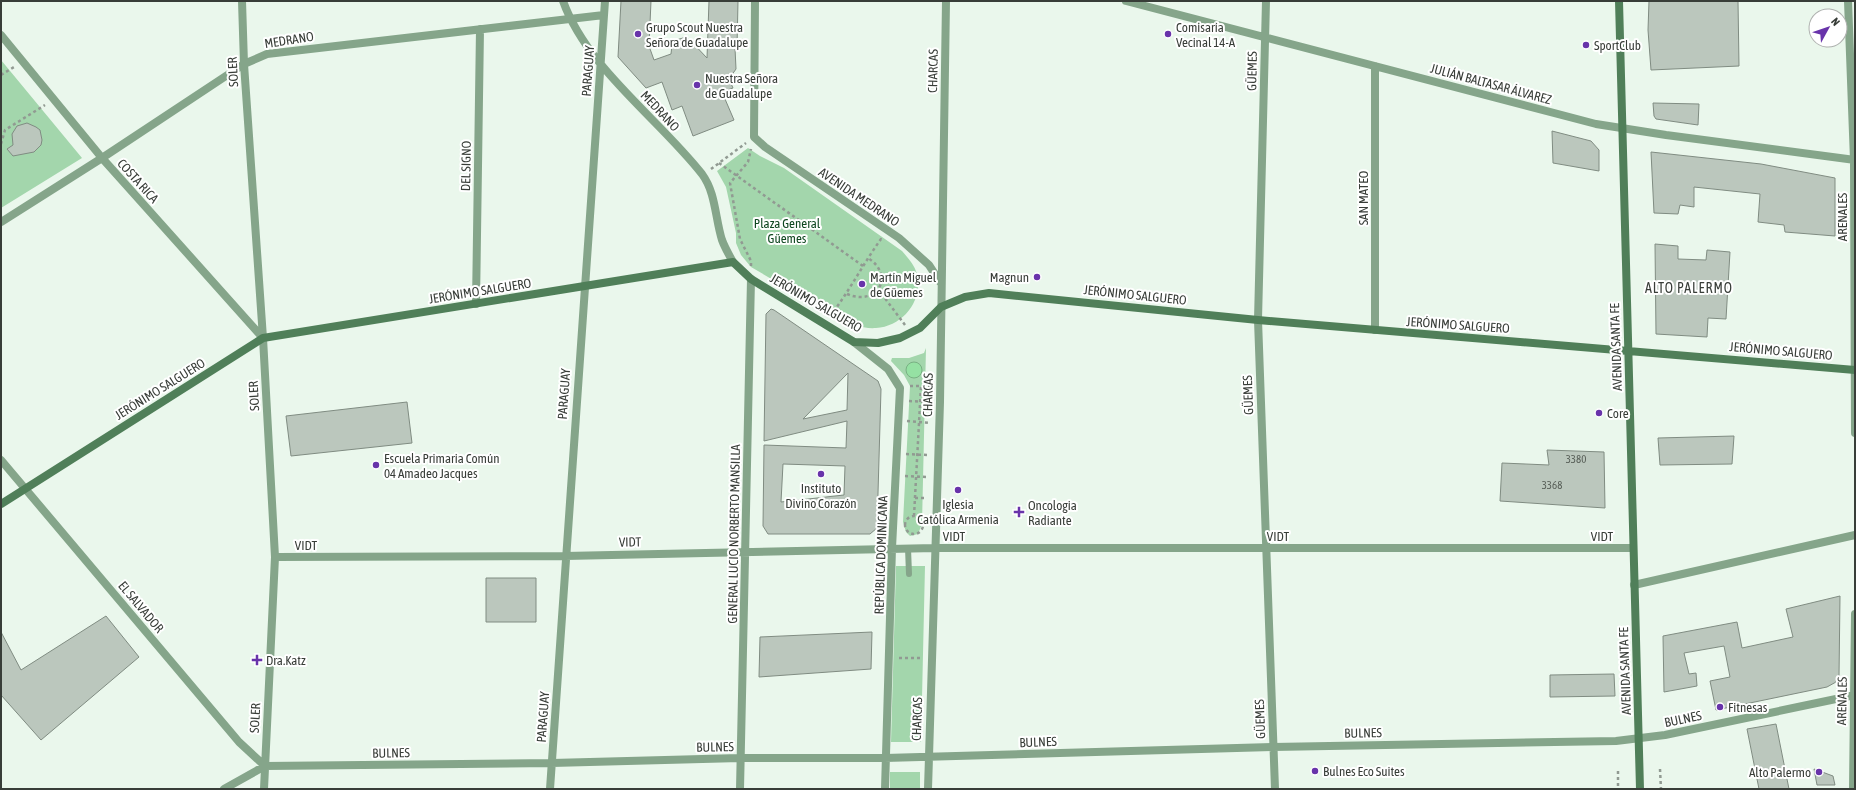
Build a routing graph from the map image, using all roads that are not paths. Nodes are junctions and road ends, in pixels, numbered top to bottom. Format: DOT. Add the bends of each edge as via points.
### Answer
graph roads {
  1 [pos="242,1"];
  2 [pos="563,1"];
  3 [pos="605,1"];
  4 [pos="755,1"];
  5 [pos="946,1"];
  6 [pos="1126,1"];
  7 [pos="1266,1"];
  8 [pos="1619,1"];
  9 [pos="1848,1"];
  10 [pos="604,15"];
  11 [pos="569,18"];
  12 [pos="480,29"];
  13 [pos="1,35"];
  14 [pos="1265,37"];
  15 [pos="244,64"];
  16 [pos="601,64"];
  17 [pos="1374,66"];
  18 [pos="1623,128"];
  19 [pos="102,158"];
  20 [pos="1854,160"];
  21 [pos="1,222"];
  22 [pos="733,262"];
  23 [pos="751,279"];
  24 [pos="941,285"];
  25 [pos="584,287"];
  26 [pos="476,304"];
  27 [pos="941,308"];
  28 [pos="1258,320"];
  29 [pos="1375,330"];
  30 [pos="263,338"];
  31 [pos="854,342"];
  32 [pos="1628,350"];
  33 [pos="1855,370"];
  34 [pos="1855,433"];
  35 [pos="1,460"];
  36 [pos="26,489"];
  37 [pos="1,504"];
  38 [pos="1855,535"];
  39 [pos="892,548"];
  40 [pos="908,548"];
  41 [pos="934,548"];
  42 [pos="1265,548"];
  43 [pos="1634,548"];
  44 [pos="745,552"];
  45 [pos="565,556"];
  46 [pos="275,557"];
  47 [pos="909,574"];
  48 [pos="1634,585"];
  49 [pos="1855,614"];
  50 [pos="1854,695"];
  51 [pos="1639,739"];
  52 [pos="1273,747"];
  53 [pos="928,757"];
  54 [pos="740,758"];
  55 [pos="885,758"];
  56 [pos="552,763"];
  57 [pos="265,766"];
  58 [pos="224,789"];
  59 [pos="264,789"];
  60 [pos="550,789"];
  61 [pos="740,789"];
  62 [pos="885,789"];
  63 [pos="928,789"];
  64 [pos="1274,789"];
  65 [pos="1640,789"];
  66 [pos="1853,789"];
  1 -- 15 [label="street, SOLER"];
  2 -- 11 [label="street, MEDRANO"];
  3 -- 10 [label="street, PARAGUAY"];
  4 -- 24 [label="street, AVENIDA MEDRANO" via="754,137 899,238 928,265"];
  5 -- 24 [label="street, CHARCAS"];
  6 -- 14 [label="street, JULIÁN BALTASAR ÁLVAREZ"];
  7 -- 14 [label="street, GÜEMES"];
  8 -- 18 [label="street, AVENIDA SANTA FE"];
  9 -- 20 [label="street, ARENALES"];
  10 -- 11 [label="street, MEDRANO"];
  10 -- 16 [label="street, PARAGUAY"];
  11 -- 12 [label="street, MEDRANO"];
  11 -- 16 [label="street, MEDRANO"];
  12 -- 15 [label="street, MEDRANO" via="267,54"];
  12 -- 26 [label="street, DEL SIGNO"];
  13 -- 19 [label="street, COSTA RICA"];
  14 -- 17 [label="street, JULIÁN BALTASAR ÁLVAREZ"];
  14 -- 28 [label="street, GÜEMES"];
  15 -- 19 [label="street, MEDRANO"];
  15 -- 30 [label="street, SOLER"];
  16 -- 22 [label="street, MEDRANO" via="703,175 715,203 722,240"];
  16 -- 25 [label="street, PARAGUAY"];
  17 -- 18 [label="street, JULIÁN BALTASAR ÁLVAREZ" via="1596,124"];
  17 -- 29 [label="street, SAN MATEO"];
  18 -- 20 [label="street, JULIÁN BALTASAR ÁLVAREZ"];
  18 -- 32 [label="street, AVENIDA SANTA FE"];
  19 -- 21 [label="street, MEDRANO"];
  19 -- 30 [label="street, COSTA RICA"];
  20 -- 33 [label="street, ARENALES"];
  22 -- 23 [label="street, JERÓNIMO SALGUERO"];
  22 -- 25 [label="street, JERÓNIMO SALGUERO"];
  23 -- 31 [label="street, JERÓNIMO SALGUERO"];
  23 -- 44 [label="street, GENERAL LUCIO NORBERTO MANSILLA"];
  24 -- 27 [label="street, CHARCAS"];
  25 -- 26 [label="street, JERÓNIMO SALGUERO"];
  25 -- 45 [label="street, PARAGUAY"];
  26 -- 30 [label="street, JERÓNIMO SALGUERO"];
  27 -- 28 [label="street, JERÓNIMO SALGUERO" via="965,297 989,293"];
  27 -- 31 [label="street, JERÓNIMO SALGUERO" via="930,321 911,334 878,343"];
  27 -- 41 [label="street, CHARCAS"];
  28 -- 29 [label="street, JERÓNIMO SALGUERO"];
  28 -- 42 [label="street, GÜEMES"];
  29 -- 32 [label="street, JERÓNIMO SALGUERO"];
  30 -- 36 [label="street, JERÓNIMO SALGUERO"];
  30 -- 46 [label="street, SOLER"];
  31 -- 39 [label="street, REPÚBLICA DOMINICANA" via="888,369 900,388"];
  32 -- 33 [label="street, JERÓNIMO SALGUERO"];
  32 -- 43 [label="street, AVENIDA SANTA FE"];
  33 -- 34 [label="street, ARENALES"];
  35 -- 36 [label="street, EL SALVADOR"];
  36 -- 37 [label="street, JERÓNIMO SALGUERO"];
  36 -- 57 [label="street, EL SALVADOR" via="239,742"];
  38 -- 48 [label="street"];
  39 -- 40 [label="street, VIDT"];
  39 -- 44 [label="street, VIDT"];
  39 -- 55 [label="street, REPÚBLICA DOMINICANA"];
  40 -- 41 [label="street, VIDT"];
  40 -- 47 [label="lane"];
  41 -- 42 [label="street, VIDT"];
  41 -- 53 [label="street, CHARCAS"];
  42 -- 43 [label="street, VIDT"];
  42 -- 52 [label="street, GÜEMES"];
  43 -- 48 [label="street, AVENIDA SANTA FE"];
  44 -- 45 [label="street, VIDT"];
  44 -- 54 [label="street, GENERAL LUCIO NORBERTO MANSILLA"];
  45 -- 46 [label="street, VIDT"];
  45 -- 56 [label="street, PARAGUAY"];
  46 -- 57 [label="street, SOLER"];
  48 -- 51 [label="street, AVENIDA SANTA FE"];
  49 -- 50 [label="street, ARENALES"];
  50 -- 51 [label="street, BULNES"];
  50 -- 66 [label="street, ARENALES"];
  51 -- 52 [label="street, BULNES"];
  51 -- 65 [label="street, AVENIDA SANTA FE"];
  52 -- 53 [label="street, BULNES"];
  52 -- 64 [label="street, GÜEMES"];
  53 -- 55 [label="street, BULNES"];
  53 -- 63 [label="street, CHARCAS"];
  54 -- 55 [label="street, BULNES"];
  54 -- 56 [label="street, BULNES"];
  54 -- 61 [label="street, GENERAL LUCIO NORBERTO MANSILLA"];
  55 -- 62 [label="street, REPÚBLICA DOMINICANA"];
  56 -- 57 [label="street, BULNES"];
  56 -- 60 [label="street, PARAGUAY"];
  57 -- 58 [label="street, BULNES"];
  57 -- 59 [label="street, SOLER"];
}
